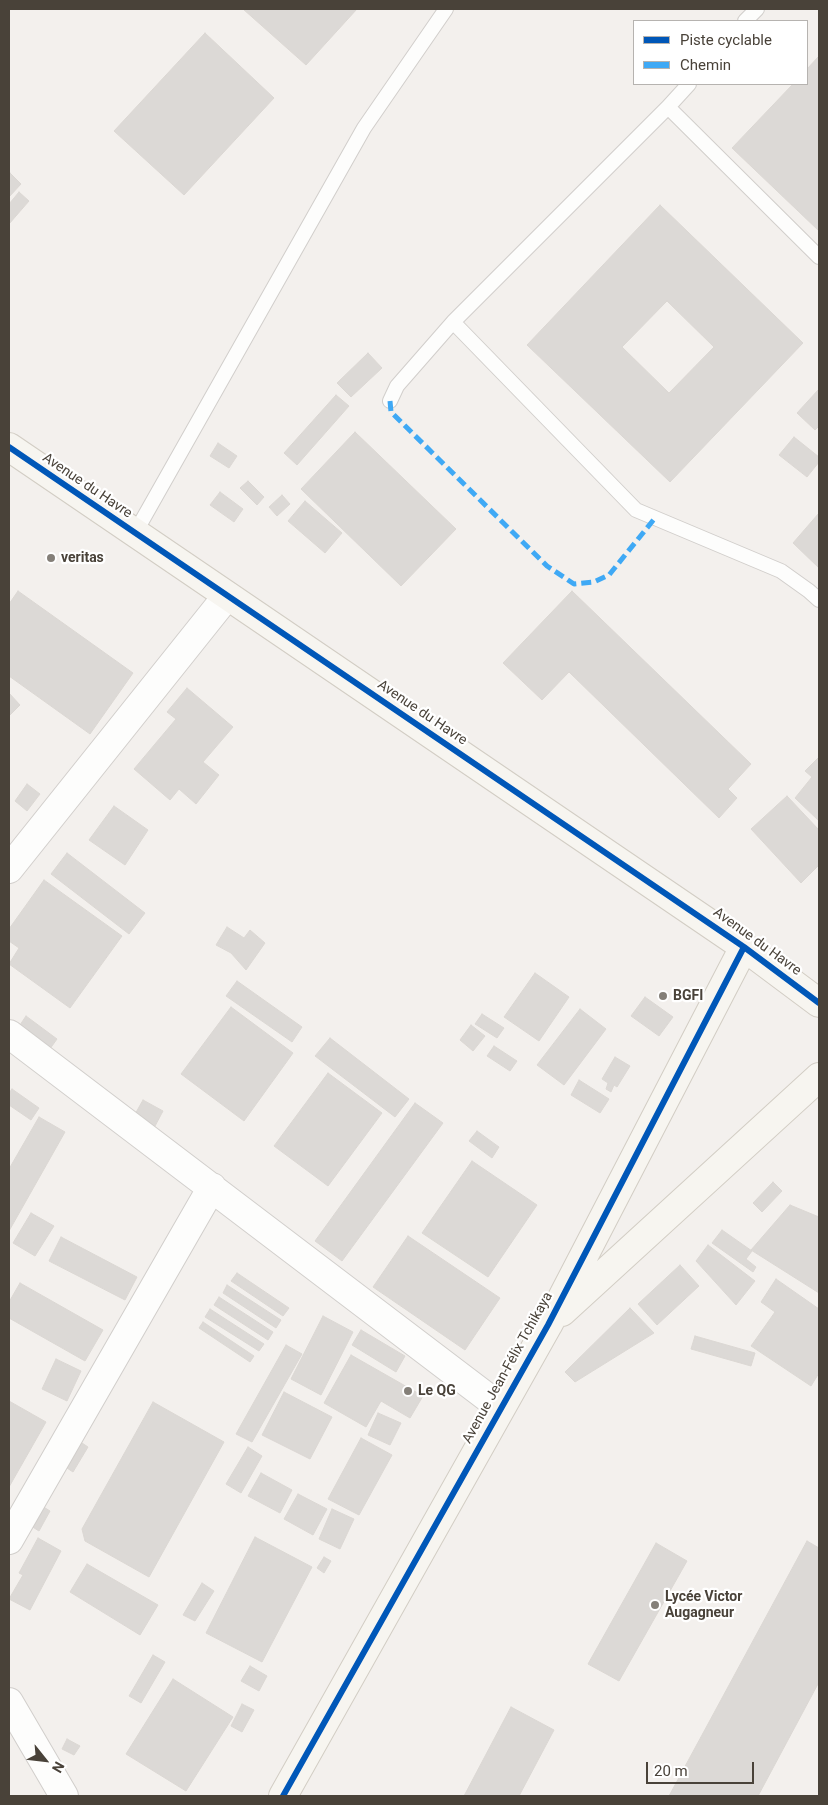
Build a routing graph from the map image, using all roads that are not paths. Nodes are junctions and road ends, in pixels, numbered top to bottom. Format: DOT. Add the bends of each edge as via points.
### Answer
graph roads {
  1 [pos="446,9"];
  2 [pos="757,9"];
  3 [pos="746,20"];
  4 [pos="688,85"];
  5 [pos="668,107"];
  6 [pos="819,257"];
  7 [pos="453,322"];
  8 [pos="390,400"];
  9 [pos="9,447"];
  10 [pos="135,533"];
  11 [pos="227,596"];
  12 [pos="819,600"];
  13 [pos="9,869"];
  14 [pos="744,947"];
  15 [pos="819,1003"];
  16 [pos="9,1034"];
  17 [pos="819,1077"];
  18 [pos="212,1187"];
  19 [pos="548,1325"];
  20 [pos="500,1407"];
  21 [pos="9,1540"];
  22 [pos="9,1702"];
  23 [pos="64,1796"];
  24 [pos="283,1796"];
  1 -- 10 [label="lane" via="364,128"];
  2 -- 3 [label="lane"];
  4 -- 5 [label="lane"];
  5 -- 6 [label="lane"];
  5 -- 7 [label="lane"];
  7 -- 8 [label="lane" via="397,386"];
  7 -- 12 [label="lane" via="636,510 781,572"];
  9 -- 10 [label="street, Avenue du Havre"];
  10 -- 11 [label="street, Avenue du Havre"];
  11 -- 13 [label="street"];
  11 -- 14 [label="street, Avenue du Havre"];
  14 -- 15 [label="street, Avenue du Havre"];
  14 -- 19 [label="street, Avenue Jean-Félix Tchikaya"];
  16 -- 18 [label="street"];
  17 -- 19 [label="street, Avenue Jean-Félix Tchikaya"];
  18 -- 20 [label="street"];
  18 -- 21 [label="street"];
  19 -- 20 [label="street, Avenue Jean-Félix Tchikaya"];
  20 -- 24 [label="street, Avenue Jean-Félix Tchikaya"];
  22 -- 23 [label="street"];
}
